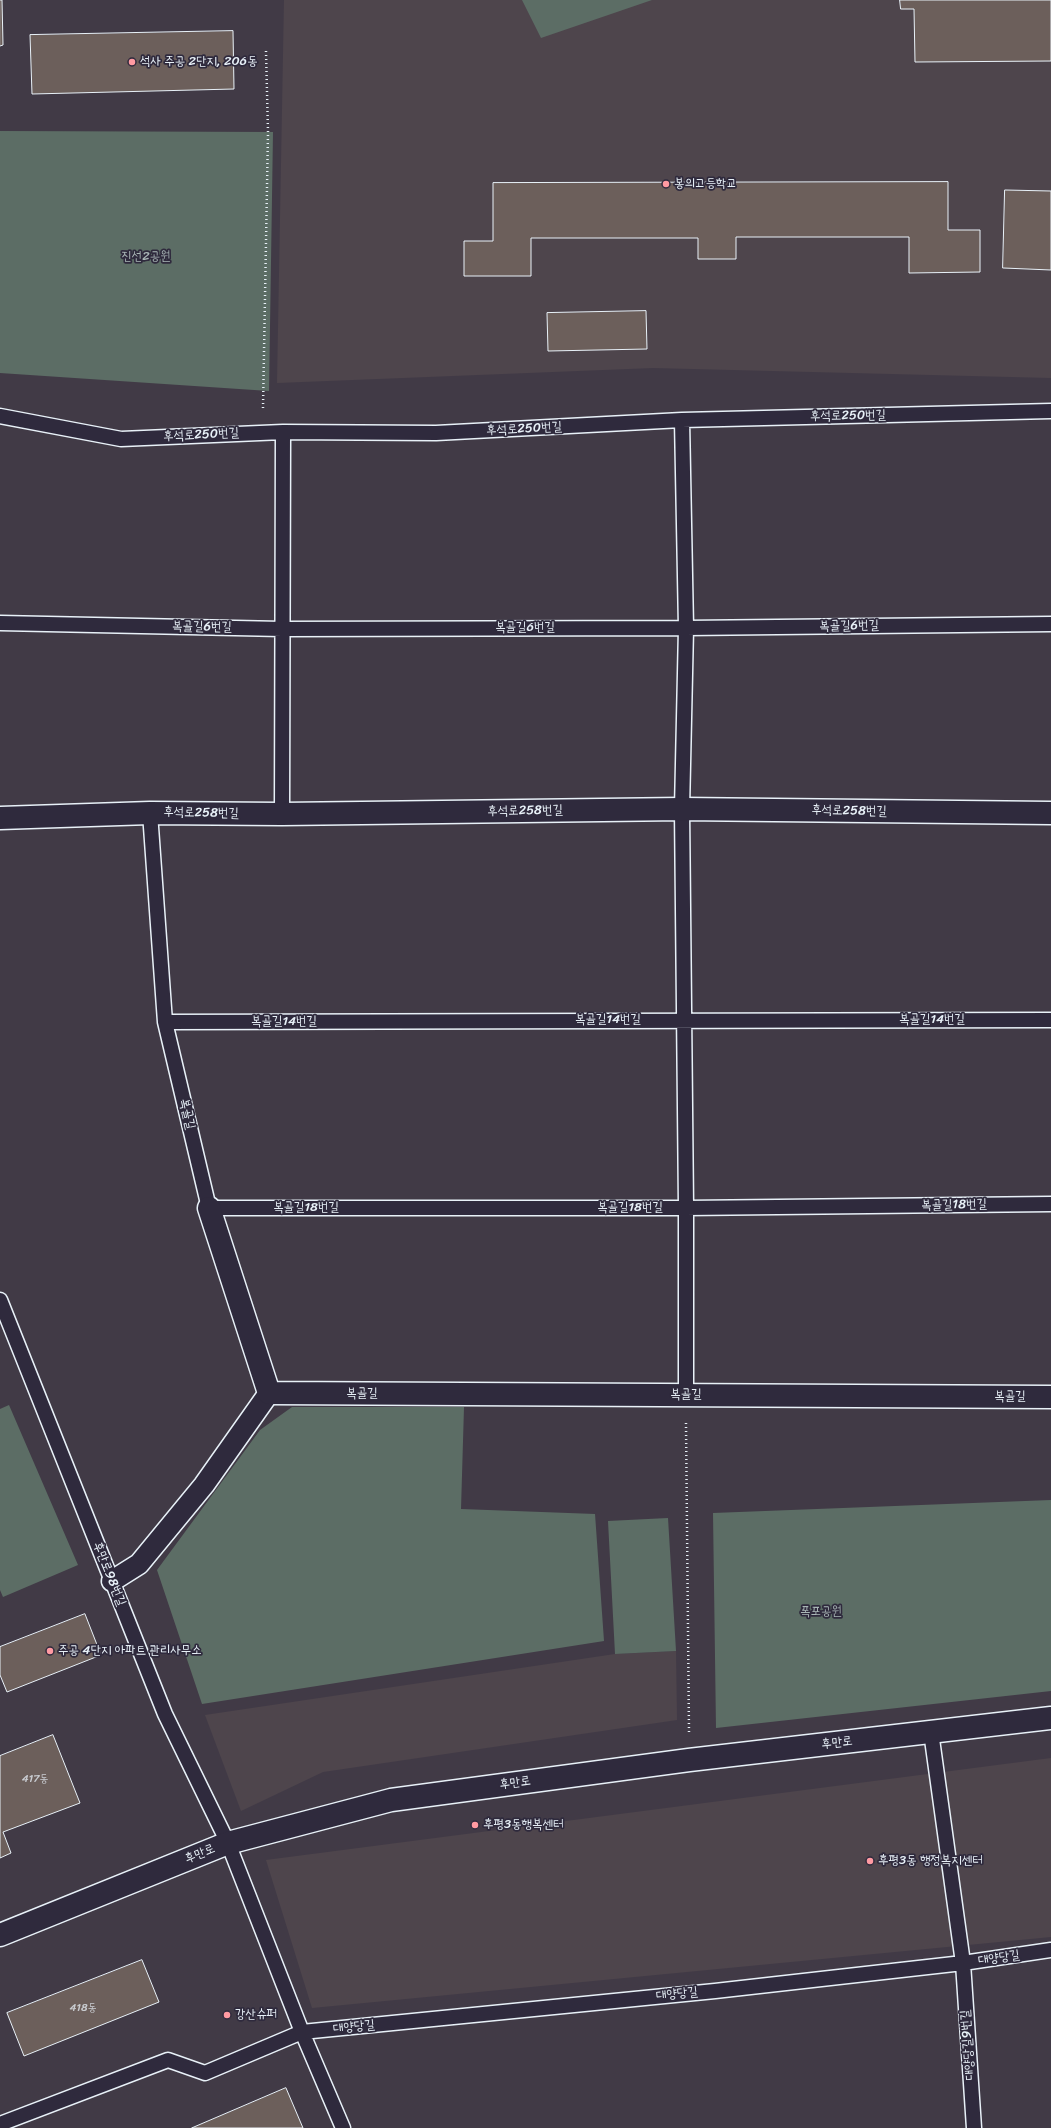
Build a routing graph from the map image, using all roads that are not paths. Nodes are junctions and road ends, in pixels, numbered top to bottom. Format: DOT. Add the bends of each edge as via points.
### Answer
graph roads {
  1 [pos="1051,411"];
  2 [pos="0,416"];
  3 [pos="682,420"];
  4 [pos="283,432"];
  5 [pos="0,622"];
  6 [pos="1051,624"];
  7 [pos="686,628"];
  8 [pos="282,629"];
  9 [pos="682,809"];
  10 [pos="150,813"];
  11 [pos="1051,813"];
  12 [pos="282,814"];
  13 [pos="0,818"];
  14 [pos="684,1020"];
  15 [pos="1051,1020"];
  16 [pos="165,1022"];
  17 [pos="1051,1204"];
  18 [pos="209,1208"];
  19 [pos="686,1208"];
  20 [pos="0,1300"];
  21 [pos="270,1393"];
  22 [pos="686,1396"];
  23 [pos="1051,1397"];
  24 [pos="112,1581"];
  25 [pos="1051,1718"];
  26 [pos="931,1732"];
  27 [pos="228,1843"];
  28 [pos="0,1936"];
  29 [pos="1051,1950"];
  30 [pos="963,1963"];
  31 [pos="302,2032"];
  32 [pos="0,2124"];
  33 [pos="343,2128"];
  34 [pos="974,2128"];
  1 -- 3 [label="lane, 후석로250번길"];
  2 -- 4 [label="lane, 후석로250번길" via="121,439"];
  3 -- 4 [label="lane, 후석로250번길" via="436,433"];
  3 -- 7 [label="lane"];
  4 -- 8 [label="lane"];
  5 -- 8 [label="lane, 복골길6번길"];
  6 -- 7 [label="lane, 복골길6번길"];
  7 -- 8 [label="lane, 복골길6번길"];
  7 -- 9 [label="lane"];
  8 -- 12 [label="lane"];
  9 -- 11 [label="street, 후석로258번길"];
  9 -- 12 [label="street, 후석로258번길"];
  9 -- 14 [label="lane"];
  10 -- 12 [label="street, 후석로258번길"];
  10 -- 13 [label="street, 후석로258번길"];
  10 -- 16 [label="lane, 복골길"];
  14 -- 15 [label="lane, 복골길14번길"];
  14 -- 16 [label="lane, 복골길14번길"];
  14 -- 19 [label="lane"];
  16 -- 18 [label="lane, 복골길"];
  17 -- 19 [label="lane, 복골길18번길"];
  18 -- 19 [label="lane, 복골길18번길"];
  18 -- 21 [label="street, 복골길"];
  19 -- 22 [label="lane"];
  20 -- 24 [label="lane, 후만로98번길"];
  21 -- 22 [label="street, 복골길"];
  21 -- 24 [label="street" via="204,1485 139,1564"];
  22 -- 23 [label="street, 복골길"];
  24 -- 27 [label="lane, 후만로98번길" via="166,1714"];
  25 -- 26 [label="street, 후만로"];
  26 -- 27 [label="street, 후만로" via="689,1760 391,1800"];
  26 -- 30 [label="lane, 대양당길9번길"];
  27 -- 28 [label="street, 후만로"];
  27 -- 31 [label="lane"];
  29 -- 30 [label="lane, 대양당길"];
  30 -- 31 [label="lane, 대양당길" via="715,1991"];
  30 -- 34 [label="lane, 대양당길9번길"];
  31 -- 32 [label="lane, 대양당길" via="205,2073 168,2060"];
  31 -- 33 [label="lane"];
}
